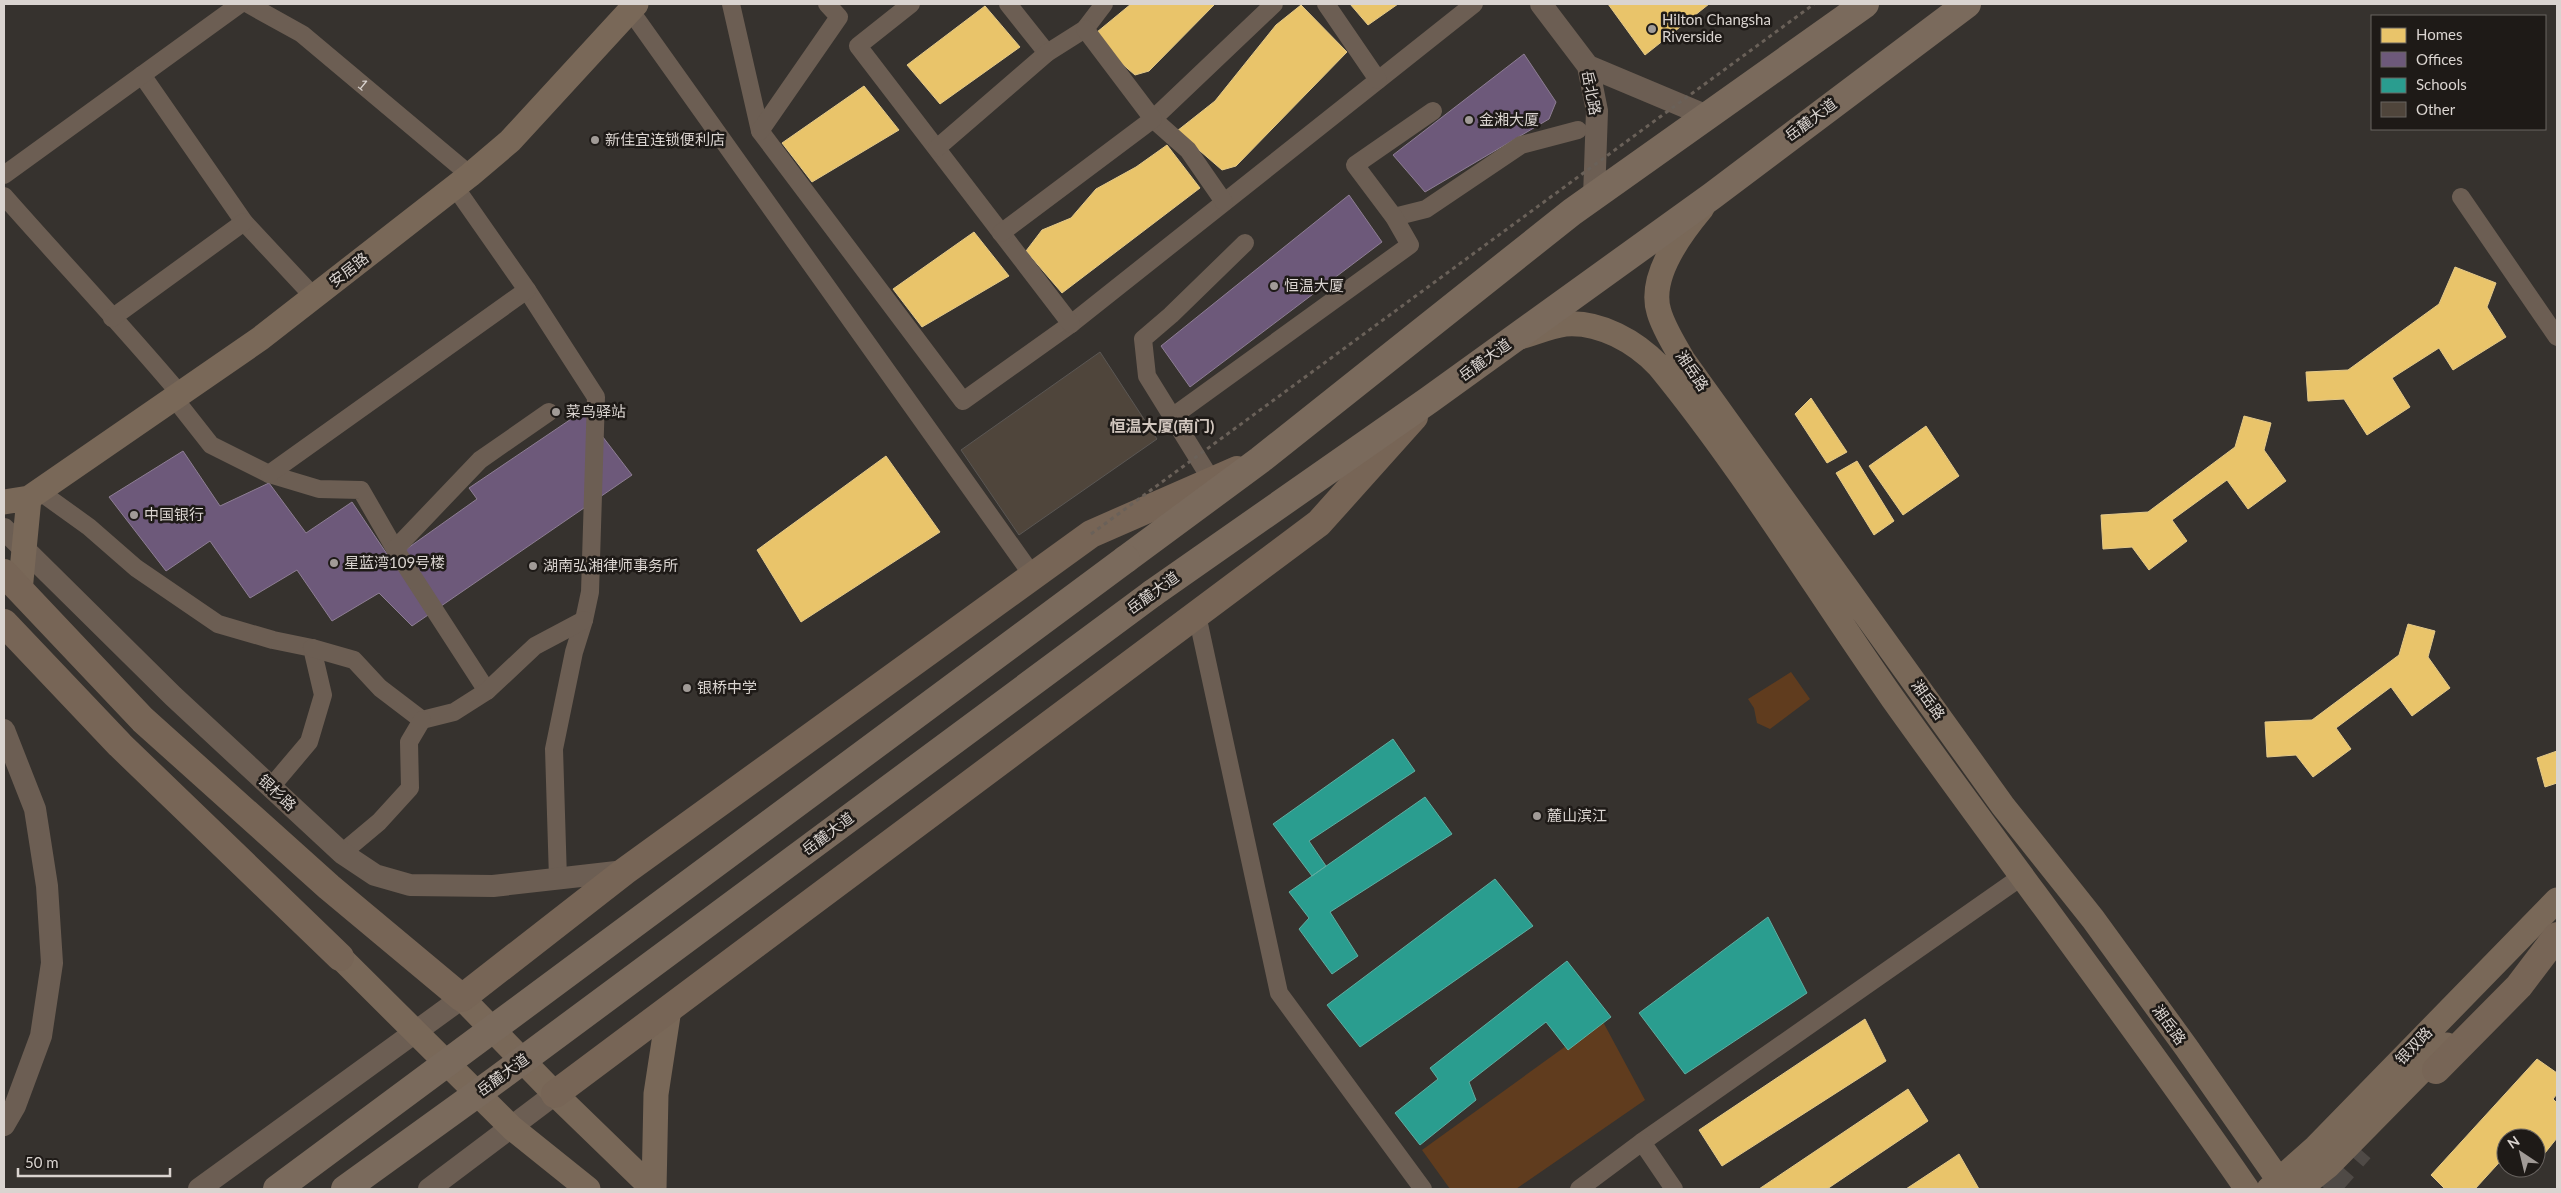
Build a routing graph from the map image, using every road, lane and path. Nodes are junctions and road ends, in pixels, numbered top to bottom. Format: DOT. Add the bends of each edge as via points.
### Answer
graph roads {
  1 [pos="240,4"];
  2 [pos="248,4"];
  3 [pos="731,4"];
  4 [pos="827,4"];
  5 [pos="911,4"];
  6 [pos="1008,4"];
  7 [pos="1104,4"];
  8 [pos="1274,4"];
  9 [pos="1326,4"];
  10 [pos="1474,4"];
  11 [pos="1541,4"];
  12 [pos="1814,4"];
  13 [pos="1865,4"];
  14 [pos="1967,4"];
  15 [pos="633,7"];
  16 [pos="1085,29"];
  17 [pos="1047,53"];
  18 [pos="1588,66"];
  19 [pos="142,75"];
  20 [pos="1378,80"];
  21 [pos="1432,111"];
  22 [pos="1707,116"];
  23 [pos="1153,119"];
  24 [pos="1578,130"];
  25 [pos="760,131"];
  26 [pos="937,148"];
  27 [pos="4,175"];
  28 [pos="462,181"];
  29 [pos="4,196"];
  30 [pos="1712,196"];
  31 [pos="1594,197"];
  32 [pos="2461,197"];
  33 [pos="1224,202"];
  34 [pos="1394,217"];
  35 [pos="244,222"];
  36 [pos="1001,233"];
  37 [pos="1245,243"];
  38 [pos="526,290"];
  39 [pos="314,297"];
  40 [pos="112,318"];
  41 [pos="1071,324"];
  42 [pos="2557,337"];
  43 [pos="1513,340"];
  44 [pos="177,396"];
  45 [pos="1429,400"];
  46 [pos="549,412"];
  47 [pos="1172,417"];
  48 [pos="1260,460"];
  49 [pos="269,474"];
  50 [pos="1212,481"];
  51 [pos="34,495"];
  52 [pos="4,502"];
  53 [pos="4,529"];
  54 [pos="1091,534"];
  55 [pos="395,549"];
  56 [pos="23,550"];
  57 [pos="1033,576"];
  58 [pos="12,582"];
  59 [pos="1197,615"];
  60 [pos="584,620"];
  61 [pos="4,623"];
  62 [pos="312,648"];
  63 [pos="487,692"];
  64 [pos="422,720"];
  65 [pos="4,730"];
  66 [pos="271,787"];
  67 [pos="342,853"];
  68 [pos="625,871"];
  69 [pos="2021,876"];
  70 [pos="558,878"];
  71 [pos="2557,900"];
  72 [pos="2557,934"];
  73 [pos="340,957"];
  74 [pos="462,998"];
  75 [pos="670,1009"];
  76 [pos="415,1032"];
  77 [pos="2436,1070"];
  78 [pos="555,1094"];
  79 [pos="4,1125"];
  80 [pos="512,1128"];
  81 [pos="1642,1142"];
  82 [pos="2283,1187"];
  83 [pos="199,1189"];
  84 [pos="276,1189"];
  85 [pos="345,1189"];
  86 [pos="429,1189"];
  87 [pos="588,1189"];
  88 [pos="653,1189"];
  89 [pos="1423,1189"];
  90 [pos="1579,1189"];
  91 [pos="1674,1189"];
  92 [pos="2247,1189"];
  1 -- 19 [label="street"];
  2 -- 28 [label="street, 1" via="302,34"];
  3 -- 25 [label="street"];
  4 -- 25 [label="street" via="839,17"];
  5 -- 26 [label="street" via="858,46"];
  6 -- 17 [label="street"];
  7 -- 16 [label="street"];
  8 -- 23 [label="street"];
  9 -- 20 [label="street"];
  10 -- 20 [label="street"];
  11 -- 18 [label="street, 岳北路"];
  12 -- 54 [label="path, bridge"];
  13 -- 22 [label="highway"];
  14 -- 30 [label="highway, 岳麓大道"];
  15 -- 28 [label="main road, 安居路" via="510,141"];
  15 -- 57 [label="street"];
  16 -- 17 [label="street"];
  16 -- 23 [label="street"];
  17 -- 26 [label="street"];
  18 -- 22 [label="street"];
  18 -- 31 [label="street, 岳北路" via="1597,111"];
  19 -- 27 [label="street"];
  19 -- 35 [label="street"];
  20 -- 33 [label="street"];
  21 -- 34 [label="street" via="1355,165"];
  22 -- 31 [label="highway"];
  23 -- 33 [label="street" via="1188,150"];
  23 -- 36 [label="street"];
  24 -- 34 [label="street" via="1520,145 1426,209"];
  25 -- 41 [label="street" via="963,401"];
  26 -- 36 [label="street"];
  28 -- 38 [label="street, 1"];
  28 -- 39 [label="main road, 安居路"];
  29 -- 40 [label="street"];
  30 -- 43 [label="highway, 岳麓大道"];
  30 -- 82 [label="main road, 湘岳路" via="1675,244 1663,268 1658,286 1658,310 1670,338 2003,806 2093,919"];
  31 -- 48 [label="highway"];
  32 -- 42 [label="street"];
  33 -- 41 [label="street"];
  34 -- 47 [label="street" via="1410,245"];
  35 -- 39 [label="street"];
  35 -- 40 [label="street"];
  36 -- 41 [label="street"];
  37 -- 47 [label="street" via="1143,339 1146,376"];
  38 -- 49 [label="street"];
  38 -- 60 [label="street, 1" via="596,397 590,592"];
  39 -- 44 [label="main road, 安居路"];
  40 -- 44 [label="street" via="133,338"];
  43 -- 45 [label="highway, 岳麓大道"];
  43 -- 69 [label="main road, 湘岳路" via="1565,324 1590,326 1645,351 1660,366"];
  44 -- 49 [label="street" via="211,445"];
  44 -- 51 [label="main road, 安居路"];
  45 -- 59 [label="main road" via="1319,523"];
  45 -- 85 [label="highway, 岳麓大道, bridge" via="1153,593"];
  46 -- 55 [label="street" via="480,460"];
  47 -- 50 [label="street"];
  48 -- 50 [label="main road"];
  48 -- 84 [label="highway, bridge"];
  49 -- 55 [label="street" via="319,489 361,490"];
  50 -- 54 [label="main road"];
  51 -- 52 [label="main road"];
  51 -- 56 [label="main road"];
  51 -- 62 [label="street" via="89,527 136,568 218,624"];
  53 -- 56 [label="street, 银杉路"];
  54 -- 57 [label="main road"];
  55 -- 63 [label="street"];
  56 -- 58 [label="main road"];
  56 -- 66 [label="street, 银杉路"];
  57 -- 68 [label="main road"];
  58 -- 74 [label="main road" via="143,720 329,887"];
  59 -- 75 [label="main road"];
  59 -- 89 [label="street" via="1279,993"];
  60 -- 63 [label="street" via="535,646"];
  60 -- 70 [label="street, 1" via="554,749"];
  61 -- 73 [label="main road" via="120,745"];
  62 -- 64 [label="street" via="354,660 380,688"];
  62 -- 66 [label="street" via="323,695 308,742"];
  63 -- 64 [label="street" via="454,712"];
  64 -- 67 [label="street" via="408,742 410,788 379,822"];
  65 -- 79 [label="street" via="35,809 47,886 52,962 41,1036 15,1106"];
  66 -- 67 [label="street, 银杉路"];
  67 -- 70 [label="street, 银杉路" via="375,875 410,885 493,886"];
  68 -- 70 [label="street, 银杉路"];
  68 -- 74 [label="main road"];
  69 -- 81 [label="street"];
  69 -- 92 [label="main road, 湘岳路"];
  71 -- 82 [label="main road, 银双路" via="2316,1147"];
  72 -- 77 [label="main road" via="2519,986"];
  72 -- 82 [label="main road, 银双路" via="2328,1166"];
  73 -- 76 [label="main road"];
  74 -- 76 [label="street"];
  74 -- 78 [label="main road"];
  75 -- 78 [label="main road"];
  75 -- 88 [label="main road" via="656,1094"];
  76 -- 80 [label="main road"];
  76 -- 83 [label="street"];
  78 -- 80 [label="street"];
  78 -- 88 [label="main road"];
  80 -- 86 [label="street"];
  80 -- 87 [label="main road"];
  81 -- 90 [label="street"];
  81 -- 91 [label="street"];
}
